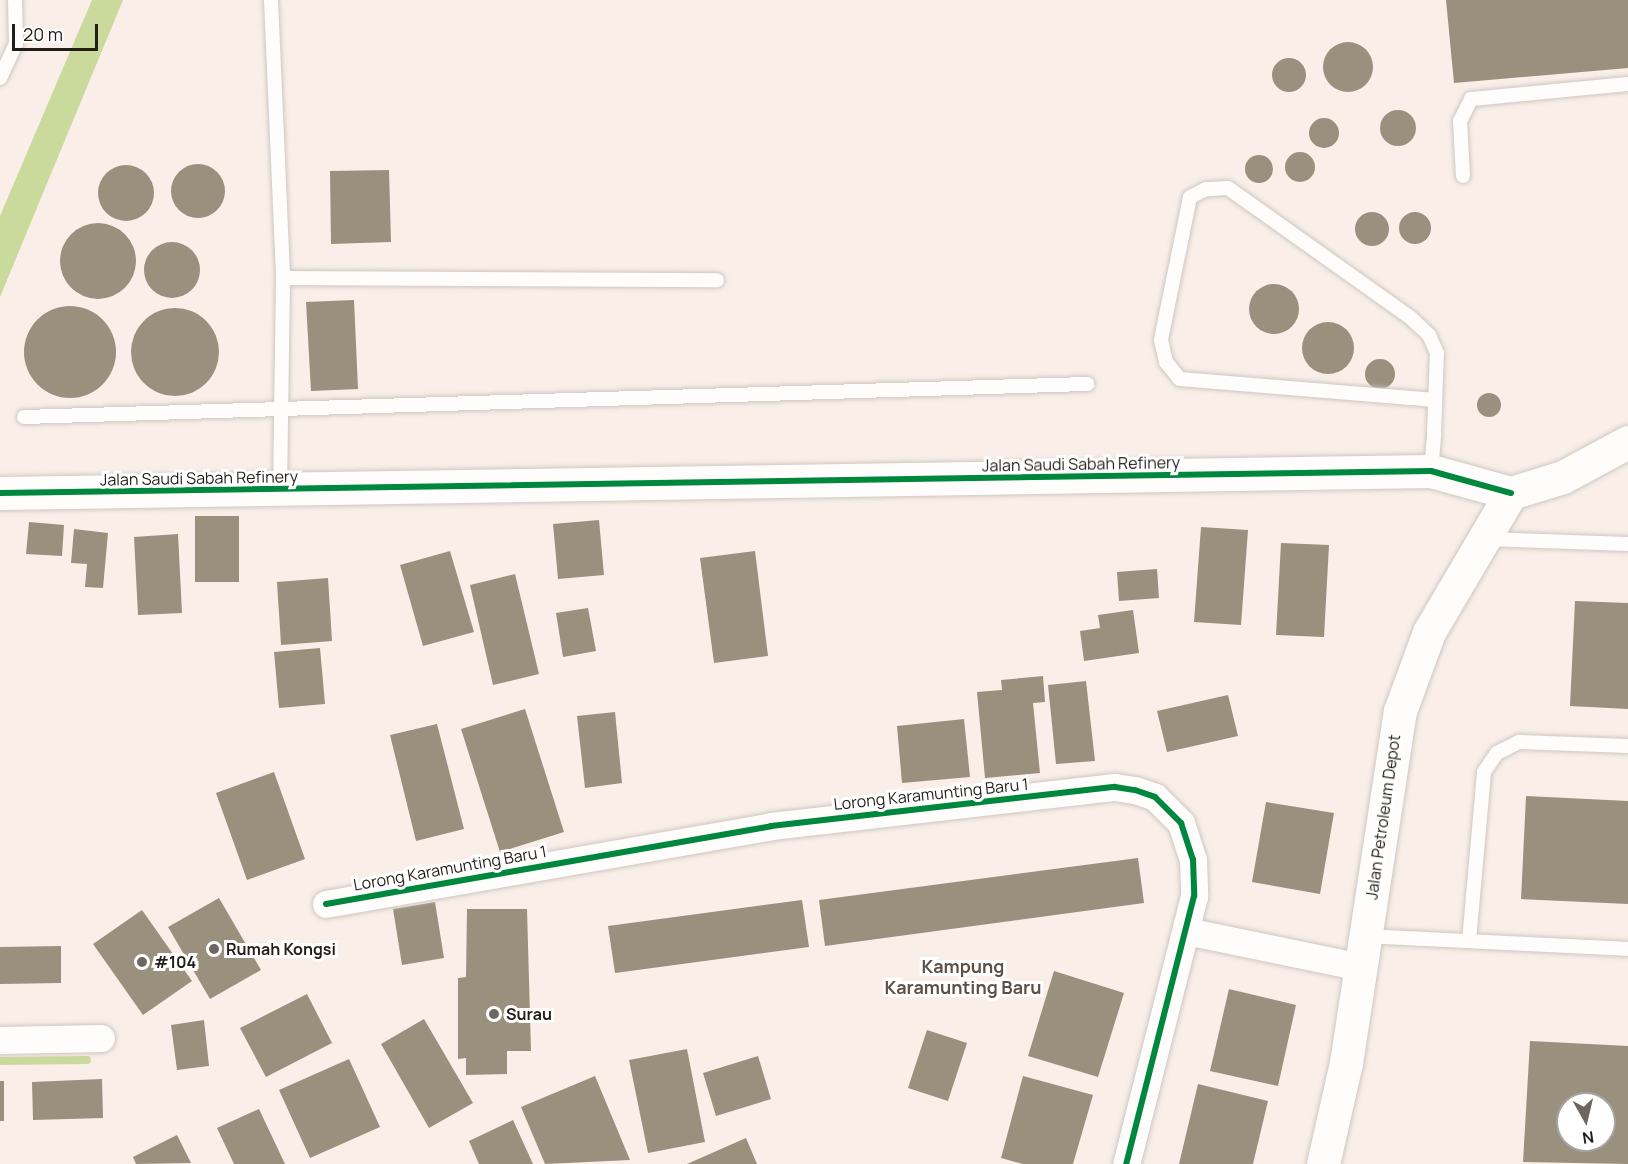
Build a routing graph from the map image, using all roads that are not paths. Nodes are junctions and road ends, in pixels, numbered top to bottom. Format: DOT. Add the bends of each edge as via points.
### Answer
graph roads {
  1 [pos="15,0"];
  2 [pos="271,0"];
  3 [pos="0,78"];
  4 [pos="1628,84"];
  5 [pos="1463,176"];
  6 [pos="283,278"];
  7 [pos="717,280"];
  8 [pos="1087,384"];
  9 [pos="1435,400"];
  10 [pos="280,408"];
  11 [pos="24,417"];
  12 [pos="1628,442"];
  13 [pos="1431,471"];
  14 [pos="280,491"];
  15 [pos="1511,493"];
  16 [pos="0,494"];
  17 [pos="1484,539"];
  18 [pos="1628,544"];
  19 [pos="1628,746"];
  20 [pos="326,904"];
  21 [pos="1186,931"];
  22 [pos="1469,941"];
  23 [pos="1628,950"];
  24 [pos="1364,951"];
  25 [pos="101,1038"];
  26 [pos="0,1040"];
  27 [pos="1126,1164"];
  28 [pos="1323,1164"];
  1 -- 3 [label="lane" via="16,44"];
  2 -- 6 [label="lane"];
  4 -- 5 [label="lane" via="1471,99 1460,121"];
  6 -- 7 [label="lane"];
  6 -- 10 [label="lane"];
  8 -- 10 [label="lane"];
  9 -- 9 [label="lane" via="1437,353 1429,335 1411,318 1228,188 1206,189 1190,197 1161,340 1166,362 1180,378"];
  9 -- 13 [label="lane"];
  10 -- 11 [label="lane"];
  10 -- 14 [label="lane"];
  12 -- 15 [label="street" via="1563,477"];
  13 -- 14 [label="street, Jalan Saudi Sabah Refinery"];
  13 -- 15 [label="street, Jalan Saudi Sabah Refinery"];
  14 -- 16 [label="street, Jalan Saudi Sabah Refinery"];
  15 -- 17 [label="street, Jalan Petroleum Depot"];
  17 -- 18 [label="lane"];
  17 -- 24 [label="street, Jalan Petroleum Depot" via="1430,632 1408,682 1390,761"];
  19 -- 22 [label="lane" via="1519,742 1497,753 1484,772"];
  20 -- 21 [label="street, Lorong Karamunting Baru 1" via="771,826 1115,787 1155,797 1181,823 1193,859 1194,896"];
  21 -- 24 [label="street"];
  21 -- 27 [label="street, Lorong Karamunting Baru 1"];
  22 -- 23 [label="lane"];
  22 -- 24 [label="lane"];
  24 -- 28 [label="street, Jalan Petroleum Depot"];
  25 -- 26 [label="street"];
}
